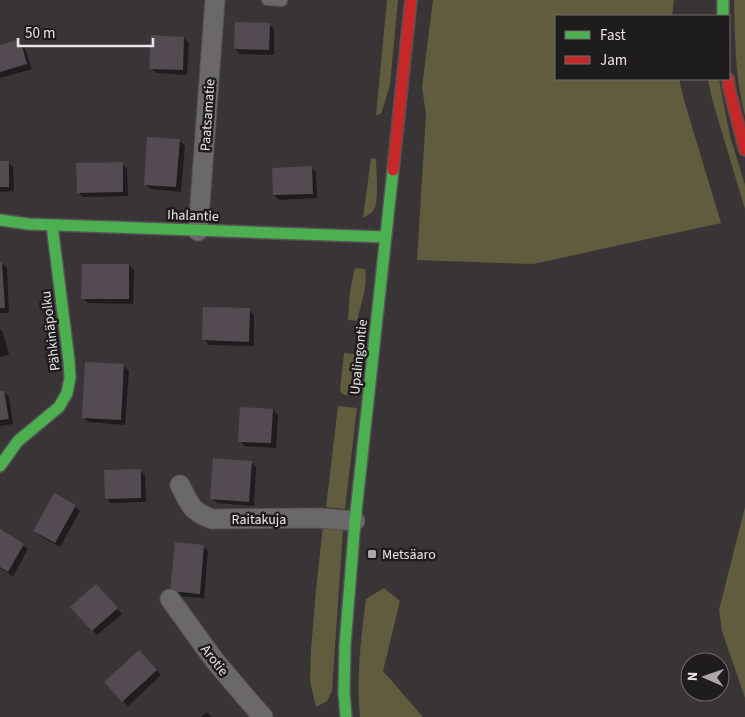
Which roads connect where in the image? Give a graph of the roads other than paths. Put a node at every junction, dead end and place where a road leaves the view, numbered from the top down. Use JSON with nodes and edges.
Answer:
{"nodes":[{"id":1,"x":215,"y":0,"type":"edge"},
{"id":2,"x":267,"y":0,"type":"edge"},
{"id":3,"x":282,"y":0,"type":"edge"},
{"id":4,"x":411,"y":0,"type":"edge"},
{"id":5,"x":723,"y":0,"type":"edge"},
{"id":6,"x":723,"y":15,"type":"edge"},
{"id":7,"x":728,"y":80,"type":"edge"},
{"id":8,"x":745,"y":150,"type":"edge"},
{"id":9,"x":0,"y":220,"type":"edge"},
{"id":10,"x":52,"y":225,"type":"junction"},
{"id":11,"x":198,"y":231,"type":"junction"},
{"id":12,"x":386,"y":237,"type":"junction"},
{"id":13,"x":0,"y":466,"type":"edge"},
{"id":14,"x":180,"y":485,"type":"dead end"},
{"id":15,"x":355,"y":520,"type":"junction"},
{"id":16,"x":170,"y":600,"type":"dead end"},
{"id":17,"x":343,"y":716,"type":"edge"},
{"id":18,"x":263,"y":717,"type":"edge"}],
"edges":[{"from":1,"to":11,"type":"street","name":"Paatsamatie"},
{"from":2,"to":3,"type":"lane"},
{"from":4,"to":12,"type":"street","name":"Upalingontie"},
{"from":5,"to":6,"type":"street"},
{"from":7,"to":8,"type":"street"},
{"from":9,"to":10,"type":"street","name":"Ihalantie"},
{"from":10,"to":11,"type":"street","name":"Ihalantie"},
{"from":10,"to":13,"type":"street","name":"Pähkinäpolku"},
{"from":11,"to":12,"type":"street","name":"Ihalantie"},
{"from":12,"to":15,"type":"street","name":"Upalingontie"},
{"from":14,"to":15,"type":"street","name":"Raitakuja"},
{"from":15,"to":17,"type":"street","name":"Upalingontie"},
{"from":16,"to":18,"type":"street","name":"Arotie"}]}
